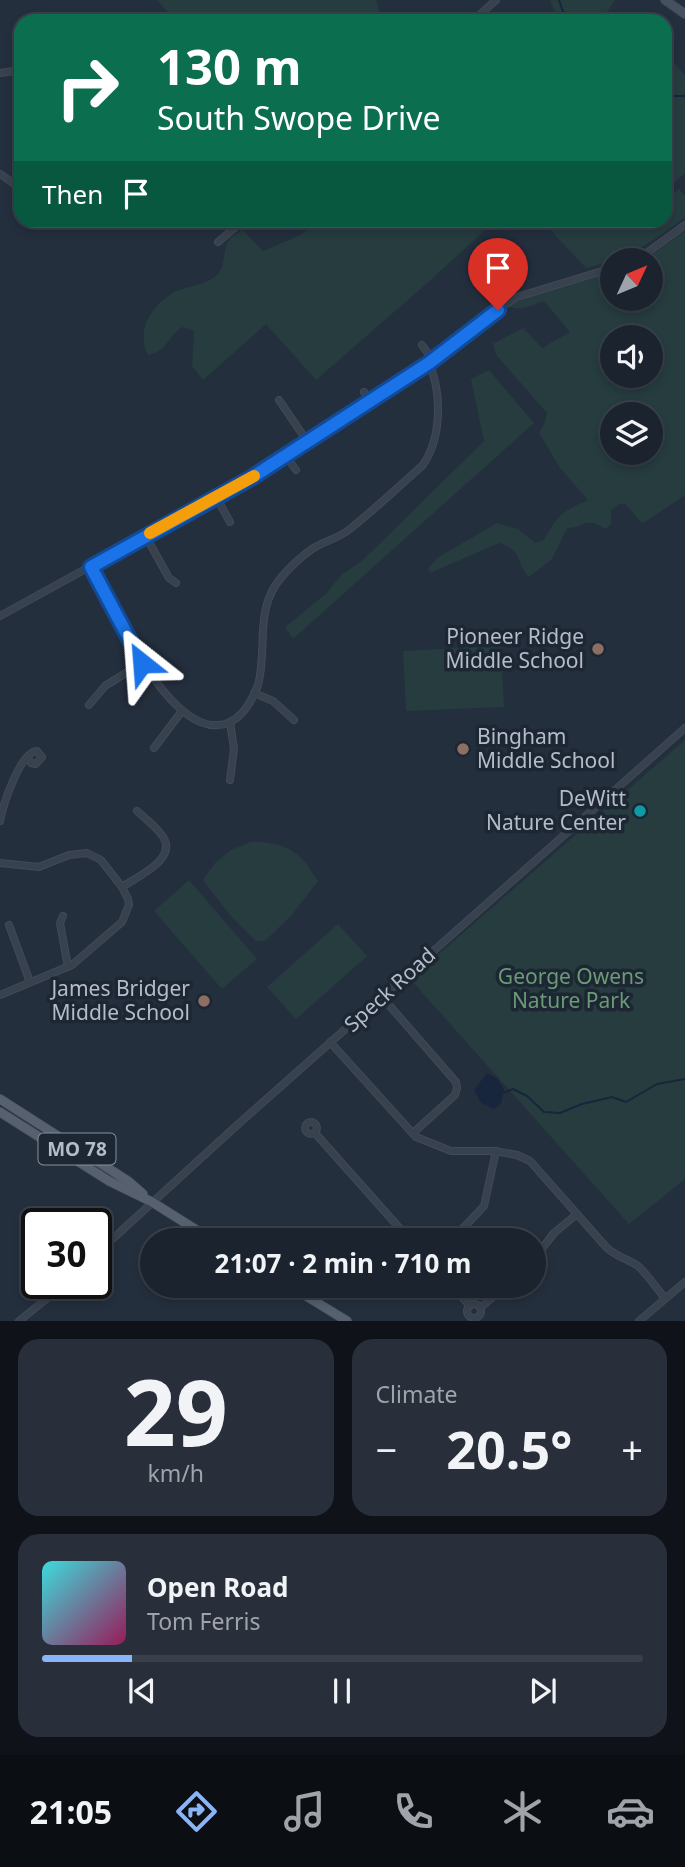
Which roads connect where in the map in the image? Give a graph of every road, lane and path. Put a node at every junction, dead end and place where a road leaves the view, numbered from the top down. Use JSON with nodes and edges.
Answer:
{"nodes":[{"id":1,"x":496,"y":0,"type":"edge"},
{"id":2,"x":665,"y":0,"type":"edge"},
{"id":3,"x":480,"y":14,"type":"edge"},
{"id":4,"x":685,"y":14,"type":"edge"},
{"id":5,"x":685,"y":225,"type":"edge"},
{"id":6,"x":235,"y":228,"type":"edge"},
{"id":7,"x":218,"y":242,"type":"dead end"},
{"id":8,"x":653,"y":248,"type":"edge"},
{"id":9,"x":600,"y":272,"type":"edge"},
{"id":10,"x":422,"y":345,"type":"dead end"},
{"id":11,"x":431,"y":361,"type":"junction"},
{"id":12,"x":364,"y":392,"type":"dead end"},
{"id":13,"x":279,"y":400,"type":"dead end"},
{"id":14,"x":370,"y":400,"type":"junction"},
{"id":15,"x":307,"y":441,"type":"junction"},
{"id":16,"x":286,"y":456,"type":"junction"},
{"id":17,"x":296,"y":470,"type":"dead end"},
{"id":18,"x":216,"y":497,"type":"junction"},
{"id":19,"x":230,"y":522,"type":"dead end"},
{"id":20,"x":145,"y":536,"type":"junction"},
{"id":21,"x":91,"y":567,"type":"junction"},
{"id":22,"x":176,"y":583,"type":"dead end"},
{"id":23,"x":0,"y":616,"type":"edge"},
{"id":24,"x":142,"y":663,"type":"junction"},
{"id":25,"x":254,"y":693,"type":"junction"},
{"id":26,"x":89,"y":705,"type":"dead end"},
{"id":27,"x":182,"y":711,"type":"junction"},
{"id":28,"x":293,"y":720,"type":"dead end"},
{"id":29,"x":230,"y":722,"type":"junction"},
{"id":30,"x":685,"y":728,"type":"edge"},
{"id":31,"x":154,"y":748,"type":"dead end"},
{"id":32,"x":28,"y":758,"type":"dead end"},
{"id":33,"x":230,"y":780,"type":"dead end"},
{"id":34,"x":137,"y":811,"type":"dead end"},
{"id":35,"x":0,"y":821,"type":"edge"},
{"id":36,"x":0,"y":863,"type":"edge"},
{"id":37,"x":121,"y":887,"type":"junction"},
{"id":38,"x":63,"y":916,"type":"dead end"},
{"id":39,"x":9,"y":925,"type":"dead end"},
{"id":40,"x":68,"y":967,"type":"junction"},
{"id":41,"x":30,"y":982,"type":"junction"},
{"id":42,"x":0,"y":995,"type":"edge"},
{"id":43,"x":382,"y":997,"type":"junction"},
{"id":44,"x":330,"y":1042,"type":"junction"},
{"id":45,"x":0,"y":1099,"type":"edge"},
{"id":46,"x":0,"y":1112,"type":"edge"},
{"id":47,"x":315,"y":1133,"type":"dead end"},
{"id":48,"x":413,"y":1133,"type":"junction"},
{"id":49,"x":495,"y":1151,"type":"junction"},
{"id":50,"x":152,"y":1202,"type":"junction"},
{"id":51,"x":577,"y":1214,"type":"junction"},
{"id":52,"x":193,"y":1228,"type":"edge"},
{"id":53,"x":399,"y":1228,"type":"edge"},
{"id":54,"x":463,"y":1228,"type":"edge"},
{"id":55,"x":112,"y":1239,"type":"edge"},
{"id":56,"x":546,"y":1243,"type":"edge"},
{"id":57,"x":685,"y":1282,"type":"edge"},
{"id":58,"x":310,"y":1298,"type":"edge"},
{"id":59,"x":463,"y":1298,"type":"edge"},
{"id":60,"x":492,"y":1298,"type":"edge"},
{"id":61,"x":665,"y":1298,"type":"junction"},
{"id":62,"x":46,"y":1299,"type":"edge"},
{"id":63,"x":470,"y":1306,"type":"junction"},
{"id":64,"x":480,"y":1308,"type":"junction"},
{"id":65,"x":19,"y":1321,"type":"edge"},
{"id":66,"x":347,"y":1321,"type":"edge"},
{"id":67,"x":639,"y":1321,"type":"edge"}],
"edges":[{"from":1,"to":3,"type":"street"},
{"from":2,"to":4,"type":"main road"},
{"from":5,"to":8,"type":"street"},
{"from":6,"to":7,"type":"street"},
{"from":9,"to":11,"type":"street"},
{"from":10,"to":11,"type":"street"},
{"from":11,"to":14,"type":"street"},
{"from":11,"to":25,"type":"street"},
{"from":12,"to":14,"type":"street"},
{"from":13,"to":15,"type":"street"},
{"from":14,"to":15,"type":"street"},
{"from":15,"to":16,"type":"street"},
{"from":16,"to":17,"type":"street"},
{"from":16,"to":18,"type":"street"},
{"from":18,"to":19,"type":"street"},
{"from":18,"to":20,"type":"street"},
{"from":20,"to":21,"type":"street"},
{"from":20,"to":22,"type":"street"},
{"from":21,"to":23,"type":"street"},
{"from":21,"to":24,"type":"street"},
{"from":24,"to":26,"type":"street"},
{"from":24,"to":27,"type":"street"},
{"from":25,"to":28,"type":"street"},
{"from":25,"to":29,"type":"street"},
{"from":27,"to":29,"type":"street"},
{"from":27,"to":31,"type":"street"},
{"from":29,"to":33,"type":"street"},
{"from":30,"to":43,"type":"street","name":"Speck Road"},
{"from":32,"to":35,"type":"street"},
{"from":34,"to":37,"type":"street"},
{"from":36,"to":37,"type":"street"},
{"from":37,"to":40,"type":"street"},
{"from":38,"to":40,"type":"street"},
{"from":39,"to":41,"type":"street"},
{"from":40,"to":41,"type":"street"},
{"from":41,"to":42,"type":"street"},
{"from":43,"to":44,"type":"street","name":"Speck Road"},
{"from":43,"to":48,"type":"street"},
{"from":44,"to":48,"type":"street"},
{"from":44,"to":50,"type":"street","name":"Speck Road"},
{"from":45,"to":50,"type":"main road","number":"MO 78"},
{"from":46,"to":50,"type":"main road","number":"MO 78"},
{"from":47,"to":53,"type":"street"},
{"from":48,"to":49,"type":"street"},
{"from":49,"to":51,"type":"street"},
{"from":49,"to":54,"type":"street"},
{"from":50,"to":52,"type":"main road","number":"MO 78"},
{"from":50,"to":55,"type":"street","name":"Speck Road"},
{"from":51,"to":56,"type":"street"},
{"from":51,"to":61,"type":"street"},
{"from":57,"to":61,"type":"street"},
{"from":58,"to":66,"type":"main road"},
{"from":59,"to":63,"type":"street"},
{"from":60,"to":64,"type":"street"},
{"from":61,"to":67,"type":"street"},
{"from":62,"to":65,"type":"street"},
{"from":63,"to":64,"type":"street"},
{"from":63,"to":64,"type":"street"}]}
